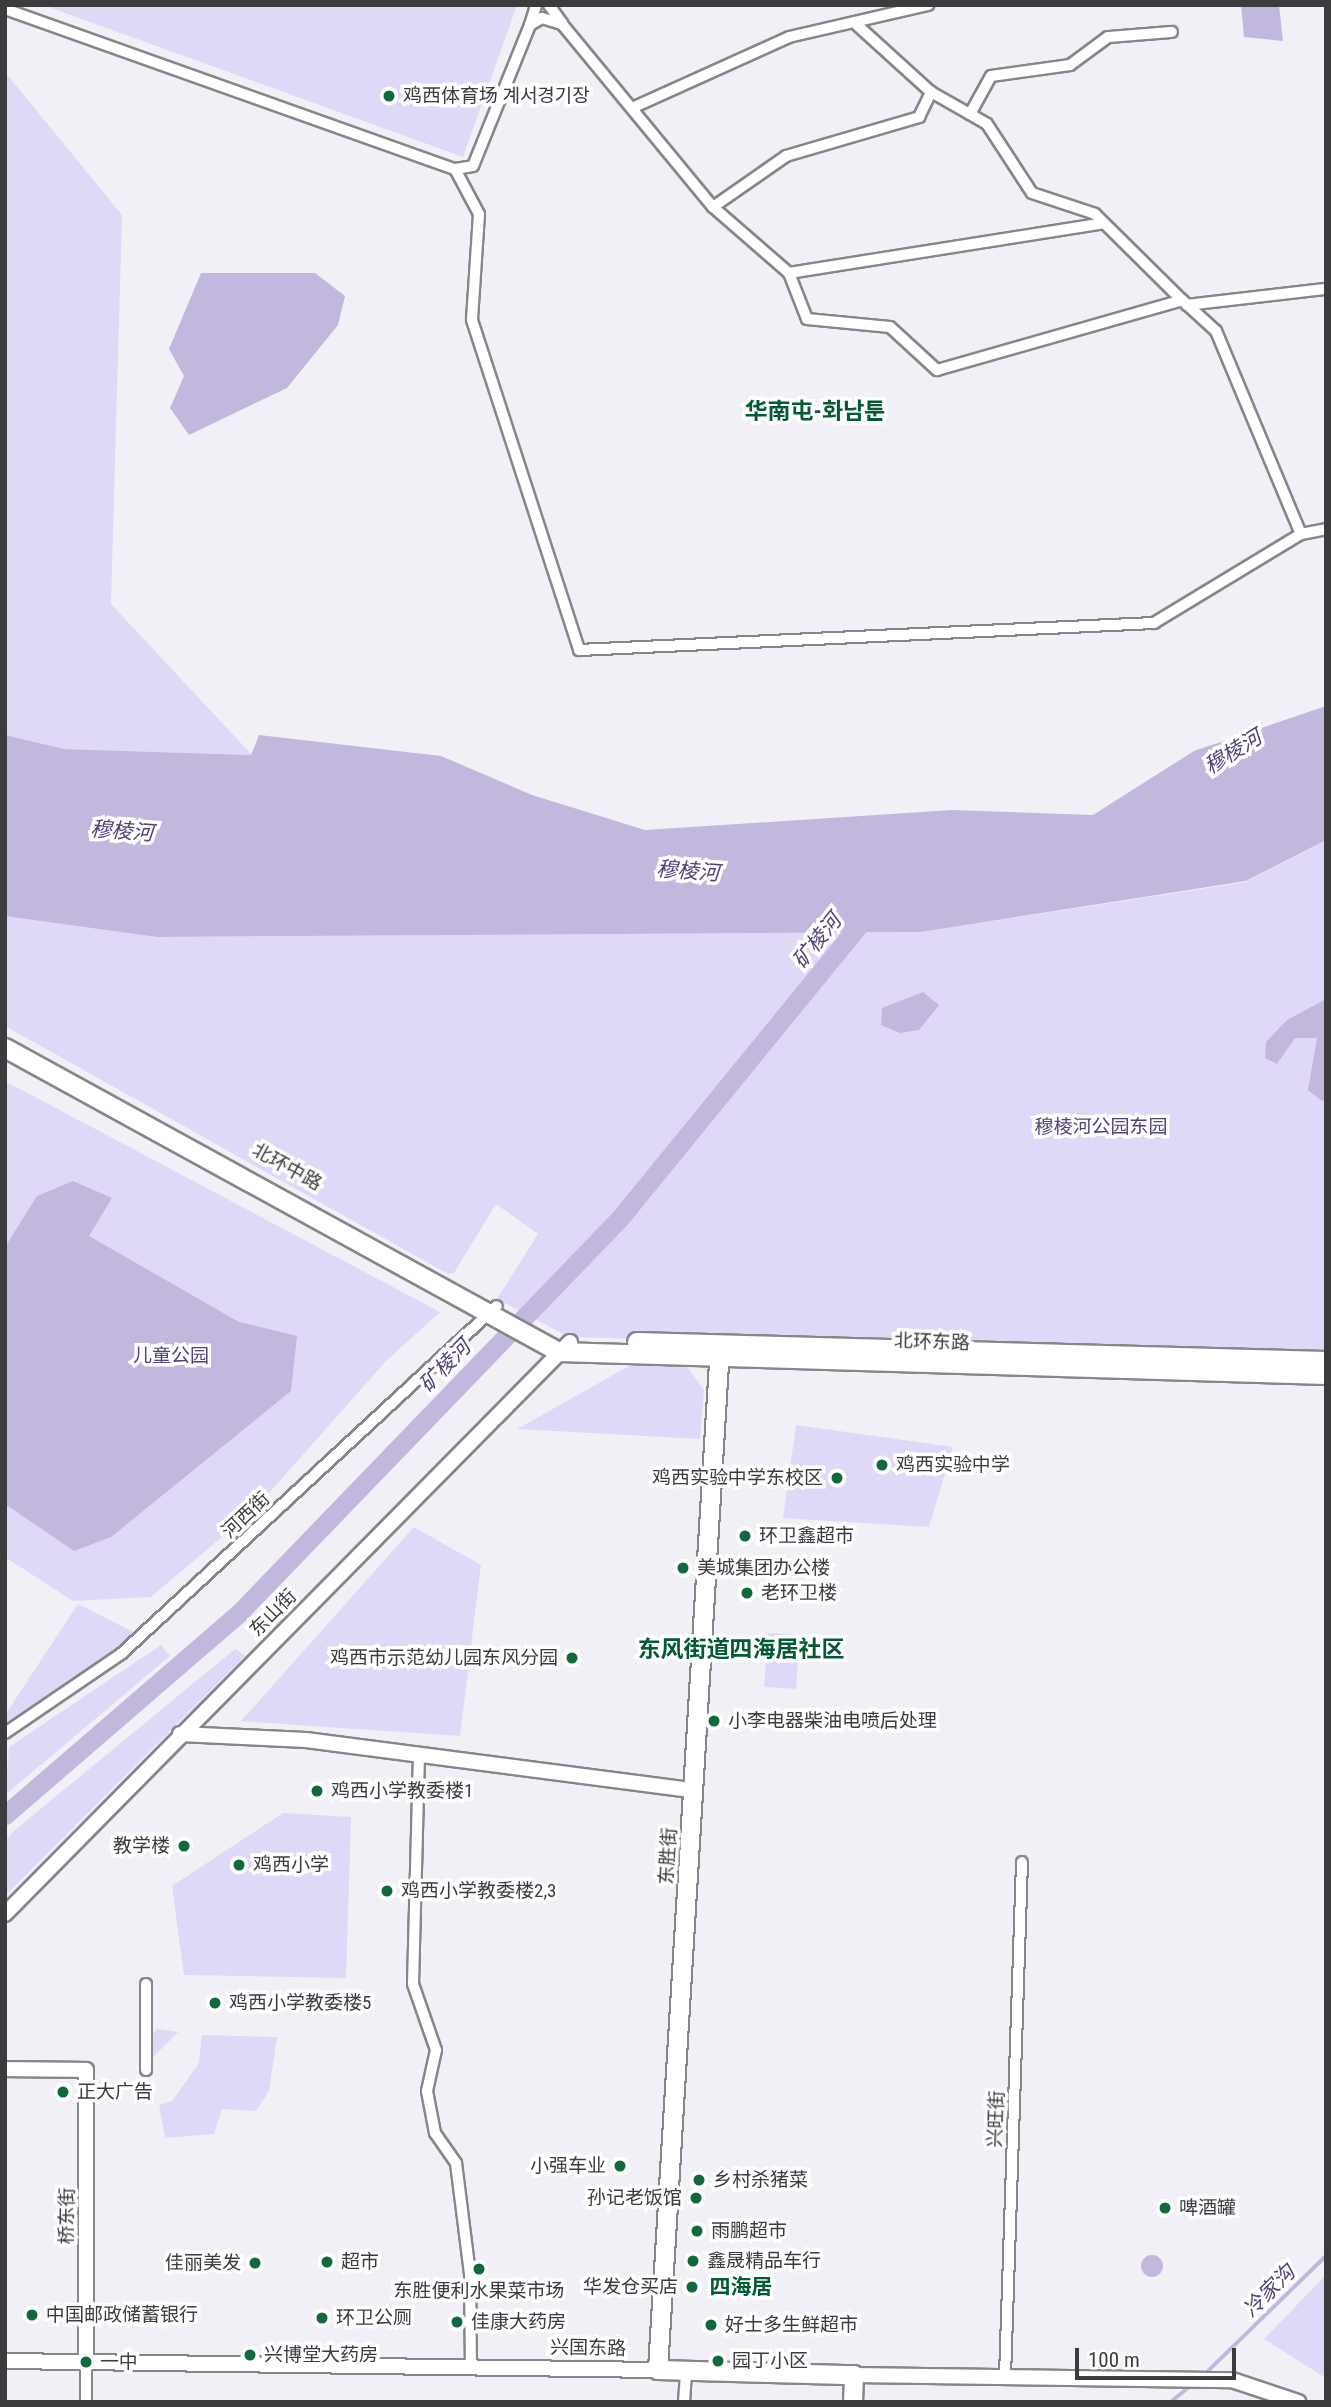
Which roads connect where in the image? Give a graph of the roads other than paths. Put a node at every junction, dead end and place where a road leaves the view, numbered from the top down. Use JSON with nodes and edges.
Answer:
{"nodes":[{"id":1,"x":536,"y":5,"type":"edge"},
{"id":2,"x":549,"y":5,"type":"edge"},
{"id":3,"x":928,"y":5,"type":"edge"},
{"id":4,"x":5,"y":9,"type":"edge"},
{"id":5,"x":562,"y":24,"type":"junction"},
{"id":6,"x":530,"y":25,"type":"junction"},
{"id":7,"x":857,"y":25,"type":"junction"},
{"id":8,"x":1172,"y":32,"type":"dead end"},
{"id":9,"x":931,"y":92,"type":"junction"},
{"id":10,"x":632,"y":108,"type":"junction"},
{"id":11,"x":970,"y":114,"type":"junction"},
{"id":12,"x":455,"y":169,"type":"junction"},
{"id":13,"x":713,"y":207,"type":"junction"},
{"id":14,"x":1103,"y":223,"type":"junction"},
{"id":15,"x":789,"y":273,"type":"junction"},
{"id":16,"x":1326,"y":289,"type":"edge"},
{"id":17,"x":1185,"y":302,"type":"junction"},
{"id":18,"x":1326,"y":529,"type":"edge"},
{"id":19,"x":1301,"y":534,"type":"junction"},
{"id":20,"x":5,"y":1036,"type":"edge"},
{"id":21,"x":5,"y":1048,"type":"edge"},
{"id":22,"x":492,"y":1310,"type":"junction"},
{"id":23,"x":544,"y":1338,"type":"joint"},
{"id":24,"x":565,"y":1347,"type":"junction"},
{"id":25,"x":720,"y":1350,"type":"junction"},
{"id":26,"x":1326,"y":1361,"type":"edge"},
{"id":27,"x":1326,"y":1375,"type":"edge"},
{"id":28,"x":5,"y":1733,"type":"edge"},
{"id":29,"x":180,"y":1734,"type":"junction"},
{"id":30,"x":419,"y":1755,"type":"junction"},
{"id":31,"x":693,"y":1790,"type":"junction"},
{"id":32,"x":1022,"y":1862,"type":"dead end"},
{"id":33,"x":5,"y":1914,"type":"edge"},
{"id":34,"x":146,"y":1984,"type":"dead end"},
{"id":35,"x":5,"y":2069,"type":"edge"},
{"id":36,"x":146,"y":2070,"type":"dead end"},
{"id":37,"x":5,"y":2361,"type":"edge"},
{"id":38,"x":86,"y":2362,"type":"junction"},
{"id":39,"x":471,"y":2368,"type":"junction"},
{"id":40,"x":658,"y":2370,"type":"junction"},
{"id":41,"x":686,"y":2371,"type":"junction"},
{"id":42,"x":854,"y":2375,"type":"junction"},
{"id":43,"x":1005,"y":2377,"type":"junction"},
{"id":44,"x":86,"y":2402,"type":"edge"},
{"id":45,"x":684,"y":2402,"type":"edge"},
{"id":46,"x":851,"y":2402,"type":"edge"},
{"id":47,"x":1298,"y":2402,"type":"edge"}],
"edges":[{"from":1,"to":6,"type":"street"},
{"from":2,"to":5,"type":"street"},
{"from":3,"to":7,"type":"street"},
{"from":4,"to":12,"type":"street"},
{"from":5,"to":6,"type":"street"},
{"from":5,"to":10,"type":"street"},
{"from":6,"to":12,"type":"street"},
{"from":7,"to":9,"type":"street"},
{"from":7,"to":10,"type":"street"},
{"from":8,"to":11,"type":"street"},
{"from":9,"to":11,"type":"street"},
{"from":9,"to":13,"type":"street"},
{"from":10,"to":13,"type":"street"},
{"from":11,"to":14,"type":"street"},
{"from":12,"to":19,"type":"street"},
{"from":13,"to":15,"type":"street"},
{"from":14,"to":15,"type":"street"},
{"from":14,"to":17,"type":"street"},
{"from":15,"to":17,"type":"street"},
{"from":16,"to":17,"type":"street"},
{"from":17,"to":19,"type":"street"},
{"from":18,"to":19,"type":"street"},
{"from":20,"to":22,"type":"highway","name":"北环中路"},
{"from":21,"to":22,"type":"highway","name":"北环中路"},
{"from":22,"to":23,"type":"highway","name":"北环中路"},
{"from":22,"to":28,"type":"street","name":"河西街"},
{"from":23,"to":24,"type":"highway","name":"北环东路"},
{"from":24,"to":25,"type":"highway","name":"北环东路"},
{"from":24,"to":29,"type":"main road","name":"东山街"},
{"from":25,"to":26,"type":"highway","name":"北环东路"},
{"from":25,"to":27,"type":"highway","name":"北环东路"},
{"from":25,"to":31,"type":"highway","name":"东胜街"},
{"from":29,"to":30,"type":"main road"},
{"from":29,"to":33,"type":"main road","name":"东山街"},
{"from":30,"to":31,"type":"main road"},
{"from":30,"to":39,"type":"street"},
{"from":31,"to":40,"type":"highway","name":"东胜街"},
{"from":32,"to":43,"type":"street","name":"兴旺街"},
{"from":34,"to":36,"type":"street"},
{"from":35,"to":38,"type":"main road","name":"桥东街"},
{"from":37,"to":38,"type":"main road","name":"兴国东路"},
{"from":38,"to":39,"type":"main road","name":"兴国东路"},
{"from":38,"to":44,"type":"street"},
{"from":39,"to":40,"type":"main road","name":"兴国东路"},
{"from":40,"to":41,"type":"highway","name":"兴国东路"},
{"from":41,"to":42,"type":"highway","name":"兴国东路"},
{"from":41,"to":45,"type":"street"},
{"from":42,"to":43,"type":"main road","name":"兴国东路"},
{"from":42,"to":46,"type":"highway"},
{"from":43,"to":47,"type":"main road","name":"兴国东路"}]}
